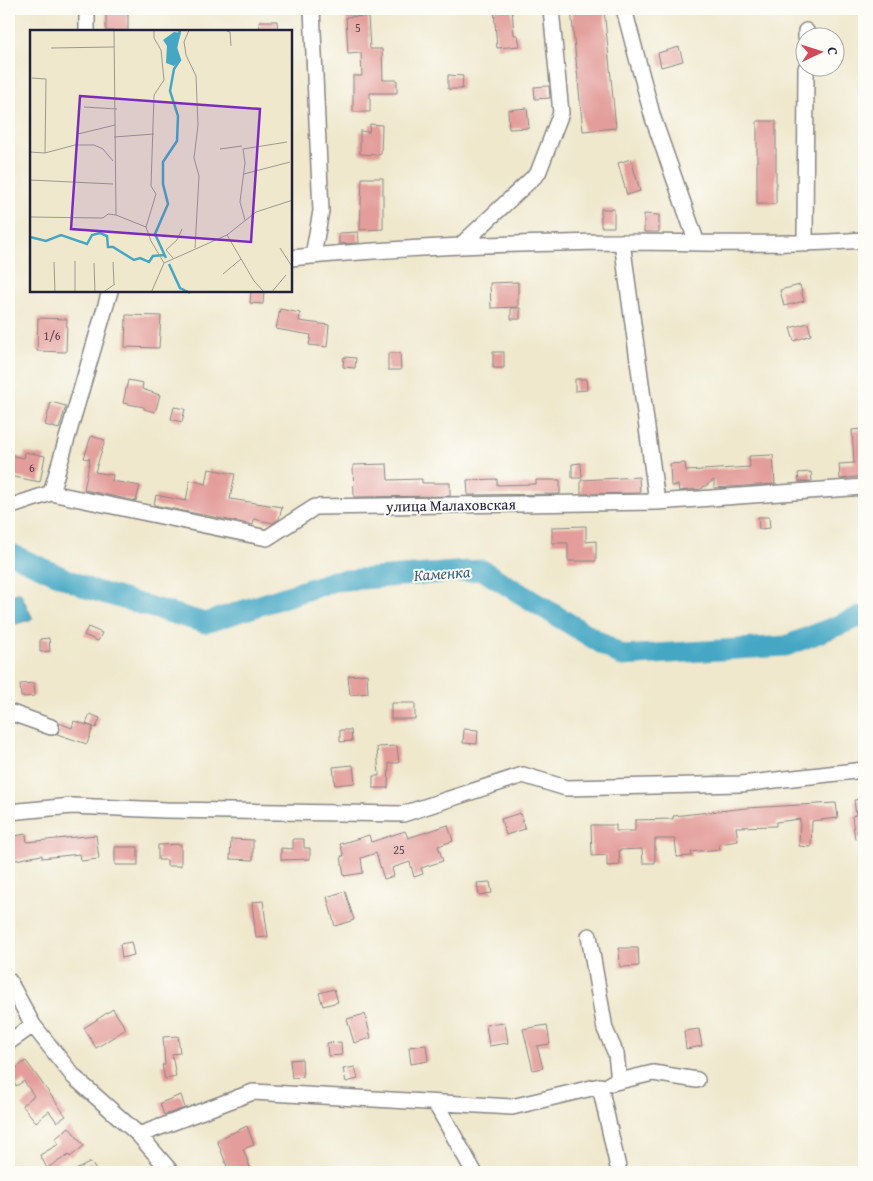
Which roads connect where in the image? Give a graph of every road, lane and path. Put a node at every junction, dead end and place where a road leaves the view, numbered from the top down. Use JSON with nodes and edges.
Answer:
{"nodes":[{"id":1,"x":87,"y":9,"type":"edge"},
{"id":2,"x":312,"y":9,"type":"edge"},
{"id":3,"x":551,"y":9,"type":"edge"},
{"id":4,"x":624,"y":9,"type":"edge"},
{"id":5,"x":87,"y":30,"type":"edge"},
{"id":6,"x":806,"y":78,"type":"edge"},
{"id":7,"x":864,"y":240,"type":"edge"},
{"id":8,"x":622,"y":242,"type":"junction"},
{"id":9,"x":698,"y":243,"type":"junction"},
{"id":10,"x":805,"y":244,"type":"junction"},
{"id":11,"x":461,"y":245,"type":"junction"},
{"id":12,"x":313,"y":256,"type":"junction"},
{"id":13,"x":292,"y":258,"type":"edge"},
{"id":14,"x":110,"y":292,"type":"edge"},
{"id":15,"x":864,"y":487,"type":"edge"},
{"id":16,"x":51,"y":493,"type":"junction"},
{"id":17,"x":657,"y":502,"type":"junction"},
{"id":18,"x":9,"y":507,"type":"edge"},
{"id":19,"x":9,"y":712,"type":"edge"},
{"id":20,"x":51,"y":727,"type":"dead end"},
{"id":21,"x":864,"y":770,"type":"edge"},
{"id":22,"x":9,"y":812,"type":"edge"},
{"id":23,"x":589,"y":936,"type":"dead end"},
{"id":24,"x":9,"y":981,"type":"edge"},
{"id":25,"x":33,"y":1026,"type":"junction"},
{"id":26,"x":9,"y":1042,"type":"edge"},
{"id":27,"x":697,"y":1080,"type":"dead end"},
{"id":28,"x":619,"y":1081,"type":"junction"},
{"id":29,"x":600,"y":1086,"type":"junction"},
{"id":30,"x":436,"y":1104,"type":"junction"},
{"id":31,"x":139,"y":1135,"type":"junction"},
{"id":32,"x":171,"y":1172,"type":"edge"},
{"id":33,"x":474,"y":1172,"type":"edge"},
{"id":34,"x":620,"y":1172,"type":"edge"}],
"edges":[{"from":1,"to":5,"type":"street"},
{"from":2,"to":12,"type":"street"},
{"from":3,"to":11,"type":"street"},
{"from":4,"to":9,"type":"street"},
{"from":6,"to":10,"type":"street"},
{"from":7,"to":10,"type":"street"},
{"from":8,"to":9,"type":"street"},
{"from":8,"to":11,"type":"street"},
{"from":8,"to":17,"type":"street"},
{"from":9,"to":10,"type":"street"},
{"from":11,"to":12,"type":"street"},
{"from":12,"to":13,"type":"street"},
{"from":14,"to":16,"type":"street"},
{"from":15,"to":17,"type":"street","name":"улица Малаховская"},
{"from":16,"to":17,"type":"street","name":"улица Малаховская"},
{"from":16,"to":18,"type":"street"},
{"from":19,"to":20,"type":"street"},
{"from":21,"to":22,"type":"street"},
{"from":23,"to":28,"type":"street"},
{"from":24,"to":25,"type":"street"},
{"from":25,"to":26,"type":"street"},
{"from":25,"to":31,"type":"street"},
{"from":27,"to":28,"type":"street"},
{"from":28,"to":29,"type":"street"},
{"from":29,"to":30,"type":"street"},
{"from":29,"to":34,"type":"street"},
{"from":30,"to":31,"type":"street"},
{"from":30,"to":33,"type":"street"},
{"from":31,"to":32,"type":"street"}]}
